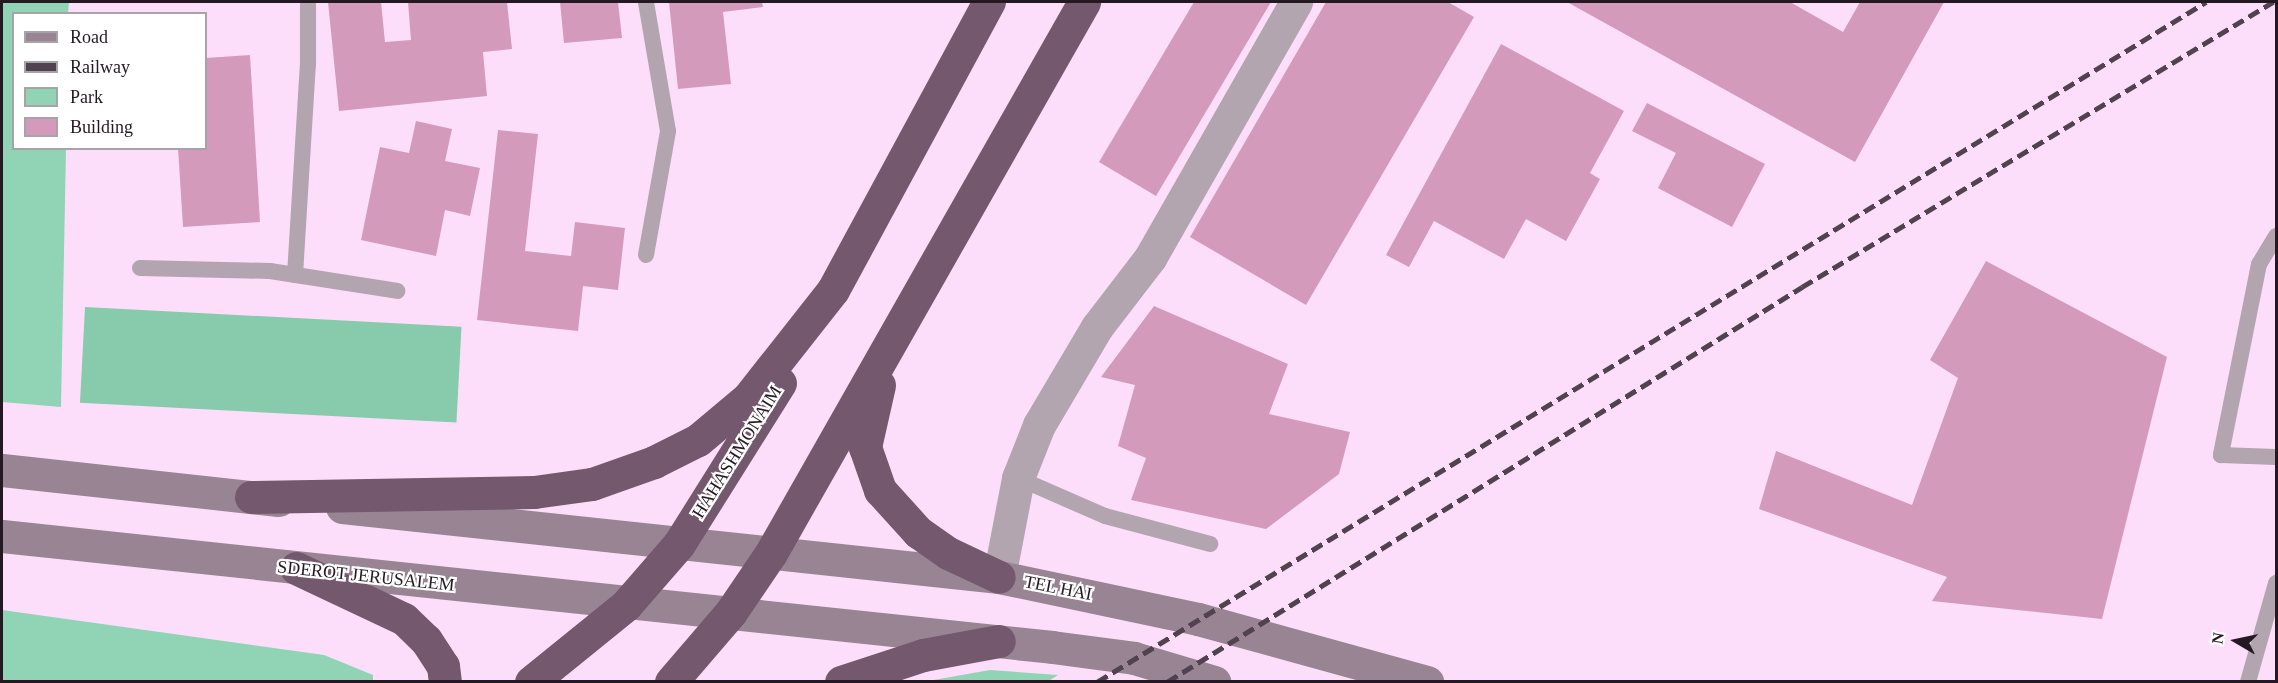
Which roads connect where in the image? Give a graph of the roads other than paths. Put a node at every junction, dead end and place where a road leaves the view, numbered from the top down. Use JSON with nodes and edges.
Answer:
{"nodes":[{"id":1,"x":308,"y":2,"type":"edge"},
{"id":2,"x":646,"y":2,"type":"edge"},
{"id":3,"x":989,"y":2,"type":"edge"},
{"id":4,"x":1083,"y":2,"type":"edge"},
{"id":5,"x":1296,"y":2,"type":"edge"},
{"id":6,"x":2277,"y":236,"type":"edge"},
{"id":7,"x":646,"y":255,"type":"dead end"},
{"id":8,"x":140,"y":268,"type":"dead end"},
{"id":9,"x":295,"y":275,"type":"junction"},
{"id":10,"x":833,"y":290,"type":"junction"},
{"id":11,"x":397,"y":291,"type":"dead end"},
{"id":12,"x":914,"y":304,"type":"junction"},
{"id":13,"x":2277,"y":458,"type":"edge"},
{"id":14,"x":2,"y":470,"type":"edge"},
{"id":15,"x":1018,"y":478,"type":"junction"},
{"id":16,"x":251,"y":497,"type":"junction"},
{"id":17,"x":2,"y":536,"type":"edge"},
{"id":18,"x":679,"y":544,"type":"junction"},
{"id":19,"x":1210,"y":544,"type":"dead end"},
{"id":20,"x":771,"y":553,"type":"junction"},
{"id":21,"x":296,"y":568,"type":"junction"},
{"id":22,"x":999,"y":577,"type":"junction"},
{"id":23,"x":2277,"y":583,"type":"edge"},
{"id":24,"x":626,"y":605,"type":"junction"},
{"id":25,"x":731,"y":612,"type":"junction"},
{"id":26,"x":999,"y":641,"type":"junction"},
{"id":27,"x":445,"y":681,"type":"edge"},
{"id":28,"x":531,"y":681,"type":"edge"},
{"id":29,"x":671,"y":681,"type":"edge"},
{"id":30,"x":841,"y":681,"type":"edge"},
{"id":31,"x":1214,"y":681,"type":"edge"},
{"id":32,"x":1427,"y":681,"type":"edge"},
{"id":33,"x":2248,"y":681,"type":"edge"}],
"edges":[{"from":1,"to":9,"type":"lane"},
{"from":2,"to":7,"type":"lane"},
{"from":3,"to":10,"type":"highway"},
{"from":4,"to":12,"type":"highway"},
{"from":5,"to":15,"type":"street"},
{"from":6,"to":13,"type":"lane"},
{"from":8,"to":9,"type":"lane"},
{"from":9,"to":11,"type":"lane"},
{"from":10,"to":16,"type":"highway"},
{"from":10,"to":18,"type":"highway","name":"HAHASHMONAIM"},
{"from":12,"to":20,"type":"highway"},
{"from":12,"to":22,"type":"highway"},
{"from":14,"to":16,"type":"main road"},
{"from":15,"to":19,"type":"lane"},
{"from":15,"to":22,"type":"street"},
{"from":16,"to":18,"type":"main road"},
{"from":17,"to":21,"type":"main road","name":"SDEROT JERUSALEM"},
{"from":18,"to":20,"type":"main road","name":"TEL HAI"},
{"from":18,"to":24,"type":"highway","name":"HAHASHMONAIM"},
{"from":20,"to":22,"type":"main road","name":"TEL HAI"},
{"from":20,"to":25,"type":"highway"},
{"from":21,"to":24,"type":"main road","name":"SDEROT JERUSALEM"},
{"from":21,"to":27,"type":"highway"},
{"from":22,"to":32,"type":"main road","name":"TEL HAI"},
{"from":23,"to":33,"type":"lane"},
{"from":24,"to":25,"type":"main road","name":"SDEROT JERUSALEM"},
{"from":24,"to":28,"type":"highway","name":"HAHASHMONAIM"},
{"from":25,"to":26,"type":"main road"},
{"from":25,"to":29,"type":"highway"},
{"from":26,"to":30,"type":"highway"},
{"from":26,"to":31,"type":"main road"}]}
